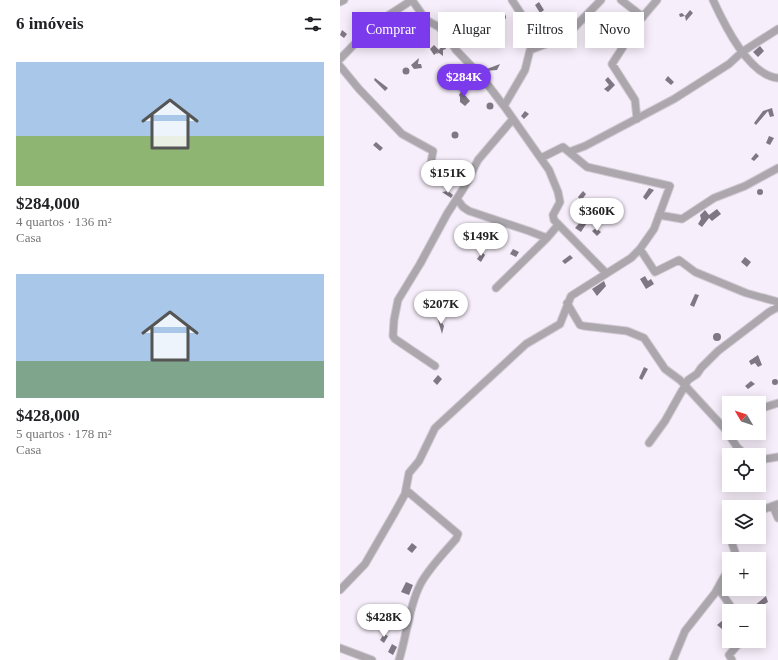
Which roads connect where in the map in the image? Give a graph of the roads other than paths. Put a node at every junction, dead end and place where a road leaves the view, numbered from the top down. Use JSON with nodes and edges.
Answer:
{"nodes":[{"id":1,"x":344,"y":0,"type":"edge"},
{"id":2,"x":412,"y":0,"type":"edge"},
{"id":3,"x":512,"y":0,"type":"edge"},
{"id":4,"x":601,"y":0,"type":"edge"},
{"id":5,"x":621,"y":0,"type":"edge"},
{"id":6,"x":657,"y":0,"type":"edge"},
{"id":7,"x":713,"y":0,"type":"edge"},
{"id":8,"x":340,"y":2,"type":"edge"},
{"id":9,"x":637,"y":12,"type":"edge"},
{"id":10,"x":644,"y":16,"type":"edge"},
{"id":11,"x":778,"y":29,"type":"edge"},
{"id":12,"x":622,"y":48,"type":"edge"},
{"id":13,"x":531,"y":49,"type":"junction"},
{"id":14,"x":742,"y":52,"type":"junction"},
{"id":15,"x":340,"y":59,"type":"edge"},
{"id":16,"x":340,"y":66,"type":"edge"},
{"id":17,"x":778,"y":78,"type":"edge"},
{"id":18,"x":504,"y":106,"type":"junction"},
{"id":19,"x":513,"y":119,"type":"junction"},
{"id":20,"x":637,"y":119,"type":"junction"},
{"id":21,"x":585,"y":146,"type":"junction"},
{"id":22,"x":569,"y":152,"type":"junction"},
{"id":23,"x":541,"y":158,"type":"junction"},
{"id":24,"x":576,"y":159,"type":"junction"},
{"id":25,"x":778,"y":168,"type":"edge"},
{"id":26,"x":468,"y":181,"type":"junction"},
{"id":27,"x":457,"y":199,"type":"junction"},
{"id":28,"x":659,"y":215,"type":"junction"},
{"id":29,"x":558,"y":224,"type":"junction"},
{"id":30,"x":547,"y":238,"type":"junction"},
{"id":31,"x":640,"y":249,"type":"junction"},
{"id":32,"x":606,"y":273,"type":"junction"},
{"id":33,"x":496,"y":288,"type":"dead end"},
{"id":34,"x":778,"y":302,"type":"edge"},
{"id":35,"x":567,"y":303,"type":"junction"},
{"id":36,"x":778,"y":307,"type":"edge"},
{"id":37,"x":435,"y":366,"type":"dead end"},
{"id":38,"x":687,"y":384,"type":"junction"},
{"id":39,"x":778,"y":403,"type":"edge"},
{"id":40,"x":766,"y":407,"type":"edge"},
{"id":41,"x":722,"y":422,"type":"edge"},
{"id":42,"x":649,"y":443,"type":"dead end"},
{"id":43,"x":778,"y":458,"type":"edge"},
{"id":44,"x":766,"y":459,"type":"edge"},
{"id":45,"x":406,"y":490,"type":"junction"},
{"id":46,"x":775,"y":505,"type":"edge"},
{"id":47,"x":778,"y":518,"type":"edge"},
{"id":48,"x":722,"y":581,"type":"edge"},
{"id":49,"x":718,"y":588,"type":"junction"},
{"id":50,"x":340,"y":590,"type":"edge"},
{"id":51,"x":729,"y":604,"type":"edge"},
{"id":52,"x":340,"y":648,"type":"edge"},
{"id":53,"x":735,"y":648,"type":"edge"},
{"id":54,"x":372,"y":660,"type":"edge"},
{"id":55,"x":399,"y":660,"type":"edge"},
{"id":56,"x":673,"y":660,"type":"edge"},
{"id":57,"x":732,"y":660,"type":"edge"}],
"edges":[{"from":1,"to":8,"type":"street"},
{"from":2,"to":15,"type":"street"},
{"from":2,"to":18,"type":"street"},
{"from":3,"to":13,"type":"street"},
{"from":4,"to":13,"type":"street"},
{"from":5,"to":9,"type":"street"},
{"from":6,"to":10,"type":"street"},
{"from":7,"to":14,"type":"street"},
{"from":11,"to":14,"type":"street"},
{"from":12,"to":20,"type":"street"},
{"from":13,"to":18,"type":"street"},
{"from":14,"to":17,"type":"street"},
{"from":14,"to":20,"type":"street"},
{"from":16,"to":26,"type":"street"},
{"from":18,"to":19,"type":"street"},
{"from":19,"to":23,"type":"street"},
{"from":19,"to":26,"type":"street"},
{"from":20,"to":21,"type":"street"},
{"from":21,"to":22,"type":"street"},
{"from":21,"to":24,"type":"street"},
{"from":22,"to":23,"type":"street"},
{"from":22,"to":24,"type":"street"},
{"from":23,"to":29,"type":"street"},
{"from":24,"to":28,"type":"street"},
{"from":25,"to":28,"type":"street"},
{"from":26,"to":27,"type":"street"},
{"from":27,"to":30,"type":"street"},
{"from":27,"to":37,"type":"street"},
{"from":28,"to":31,"type":"street"},
{"from":29,"to":30,"type":"street"},
{"from":29,"to":32,"type":"street"},
{"from":30,"to":33,"type":"street"},
{"from":31,"to":32,"type":"street"},
{"from":31,"to":34,"type":"street"},
{"from":32,"to":35,"type":"street"},
{"from":35,"to":38,"type":"street"},
{"from":35,"to":45,"type":"street"},
{"from":36,"to":38,"type":"street"},
{"from":38,"to":41,"type":"street"},
{"from":38,"to":42,"type":"street"},
{"from":39,"to":40,"type":"street"},
{"from":43,"to":44,"type":"street"},
{"from":45,"to":50,"type":"street"},
{"from":45,"to":55,"type":"street"},
{"from":46,"to":47,"type":"street"},
{"from":48,"to":49,"type":"street"},
{"from":49,"to":51,"type":"street"},
{"from":49,"to":56,"type":"street"},
{"from":52,"to":54,"type":"street"},
{"from":53,"to":57,"type":"street"}]}
